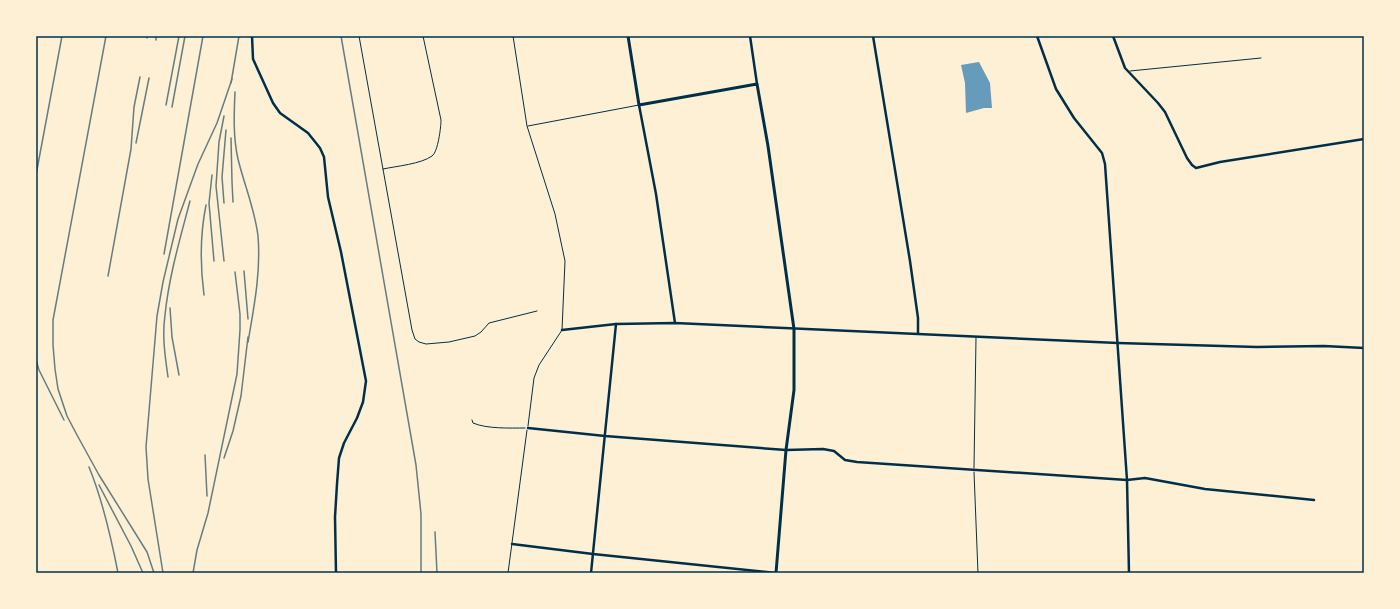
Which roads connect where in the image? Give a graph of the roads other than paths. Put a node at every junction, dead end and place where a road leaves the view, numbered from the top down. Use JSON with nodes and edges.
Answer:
{"nodes":[{"id":1,"x":252,"y":36,"type":"edge"},
{"id":2,"x":359,"y":36,"type":"edge"},
{"id":3,"x":423,"y":36,"type":"edge"},
{"id":4,"x":513,"y":36,"type":"edge"},
{"id":5,"x":628,"y":36,"type":"edge"},
{"id":6,"x":750,"y":36,"type":"edge"},
{"id":7,"x":873,"y":36,"type":"edge"},
{"id":8,"x":1036,"y":36,"type":"edge"},
{"id":9,"x":1113,"y":36,"type":"edge"},
{"id":10,"x":1261,"y":58,"type":"dead end"},
{"id":11,"x":1128,"y":72,"type":"junction"},
{"id":12,"x":757,"y":84,"type":"junction"},
{"id":13,"x":639,"y":105,"type":"junction"},
{"id":14,"x":528,"y":126,"type":"junction"},
{"id":15,"x":1364,"y":139,"type":"edge"},
{"id":16,"x":383,"y":169,"type":"junction"},
{"id":17,"x":537,"y":312,"type":"dead end"},
{"id":18,"x":675,"y":323,"type":"junction"},
{"id":19,"x":616,"y":324,"type":"junction"},
{"id":20,"x":794,"y":329,"type":"junction"},
{"id":21,"x":562,"y":330,"type":"junction"},
{"id":22,"x":918,"y":333,"type":"junction"},
{"id":23,"x":976,"y":337,"type":"junction"},
{"id":24,"x":1118,"y":343,"type":"junction"},
{"id":25,"x":1364,"y":348,"type":"edge"},
{"id":26,"x":528,"y":428,"type":"junction"},
{"id":27,"x":605,"y":436,"type":"junction"},
{"id":28,"x":786,"y":450,"type":"junction"},
{"id":29,"x":974,"y":469,"type":"junction"},
{"id":30,"x":1127,"y":480,"type":"junction"},
{"id":31,"x":1314,"y":500,"type":"dead end"},
{"id":32,"x":512,"y":544,"type":"junction"},
{"id":33,"x":593,"y":554,"type":"junction"},
{"id":34,"x":336,"y":573,"type":"edge"},
{"id":35,"x":508,"y":573,"type":"edge"},
{"id":36,"x":591,"y":573,"type":"edge"},
{"id":37,"x":776,"y":573,"type":"edge"},
{"id":38,"x":978,"y":573,"type":"edge"},
{"id":39,"x":1129,"y":573,"type":"edge"}],
"edges":[{"from":1,"to":34,"type":"street"},
{"from":2,"to":16,"type":"lane"},
{"from":3,"to":16,"type":"lane"},
{"from":4,"to":14,"type":"lane"},
{"from":5,"to":13,"type":"main road"},
{"from":6,"to":12,"type":"street"},
{"from":7,"to":22,"type":"street"},
{"from":8,"to":24,"type":"street"},
{"from":9,"to":11,"type":"street"},
{"from":10,"to":11,"type":"lane"},
{"from":11,"to":15,"type":"street"},
{"from":12,"to":13,"type":"main road"},
{"from":12,"to":20,"type":"main road"},
{"from":13,"to":14,"type":"lane"},
{"from":13,"to":18,"type":"street"},
{"from":14,"to":21,"type":"lane"},
{"from":16,"to":17,"type":"lane"},
{"from":18,"to":19,"type":"street"},
{"from":18,"to":20,"type":"street"},
{"from":19,"to":21,"type":"street"},
{"from":19,"to":27,"type":"street"},
{"from":20,"to":22,"type":"street"},
{"from":20,"to":28,"type":"main road"},
{"from":21,"to":26,"type":"lane"},
{"from":22,"to":23,"type":"street"},
{"from":23,"to":24,"type":"street"},
{"from":23,"to":29,"type":"lane"},
{"from":24,"to":25,"type":"street"},
{"from":24,"to":30,"type":"street"},
{"from":26,"to":27,"type":"street"},
{"from":26,"to":32,"type":"lane"},
{"from":27,"to":28,"type":"street"},
{"from":27,"to":33,"type":"street"},
{"from":28,"to":29,"type":"street"},
{"from":28,"to":37,"type":"main road"},
{"from":29,"to":30,"type":"street"},
{"from":29,"to":38,"type":"lane"},
{"from":30,"to":31,"type":"street"},
{"from":30,"to":39,"type":"street"},
{"from":32,"to":33,"type":"street"},
{"from":32,"to":35,"type":"lane"},
{"from":33,"to":36,"type":"street"},
{"from":33,"to":37,"type":"street"}]}
